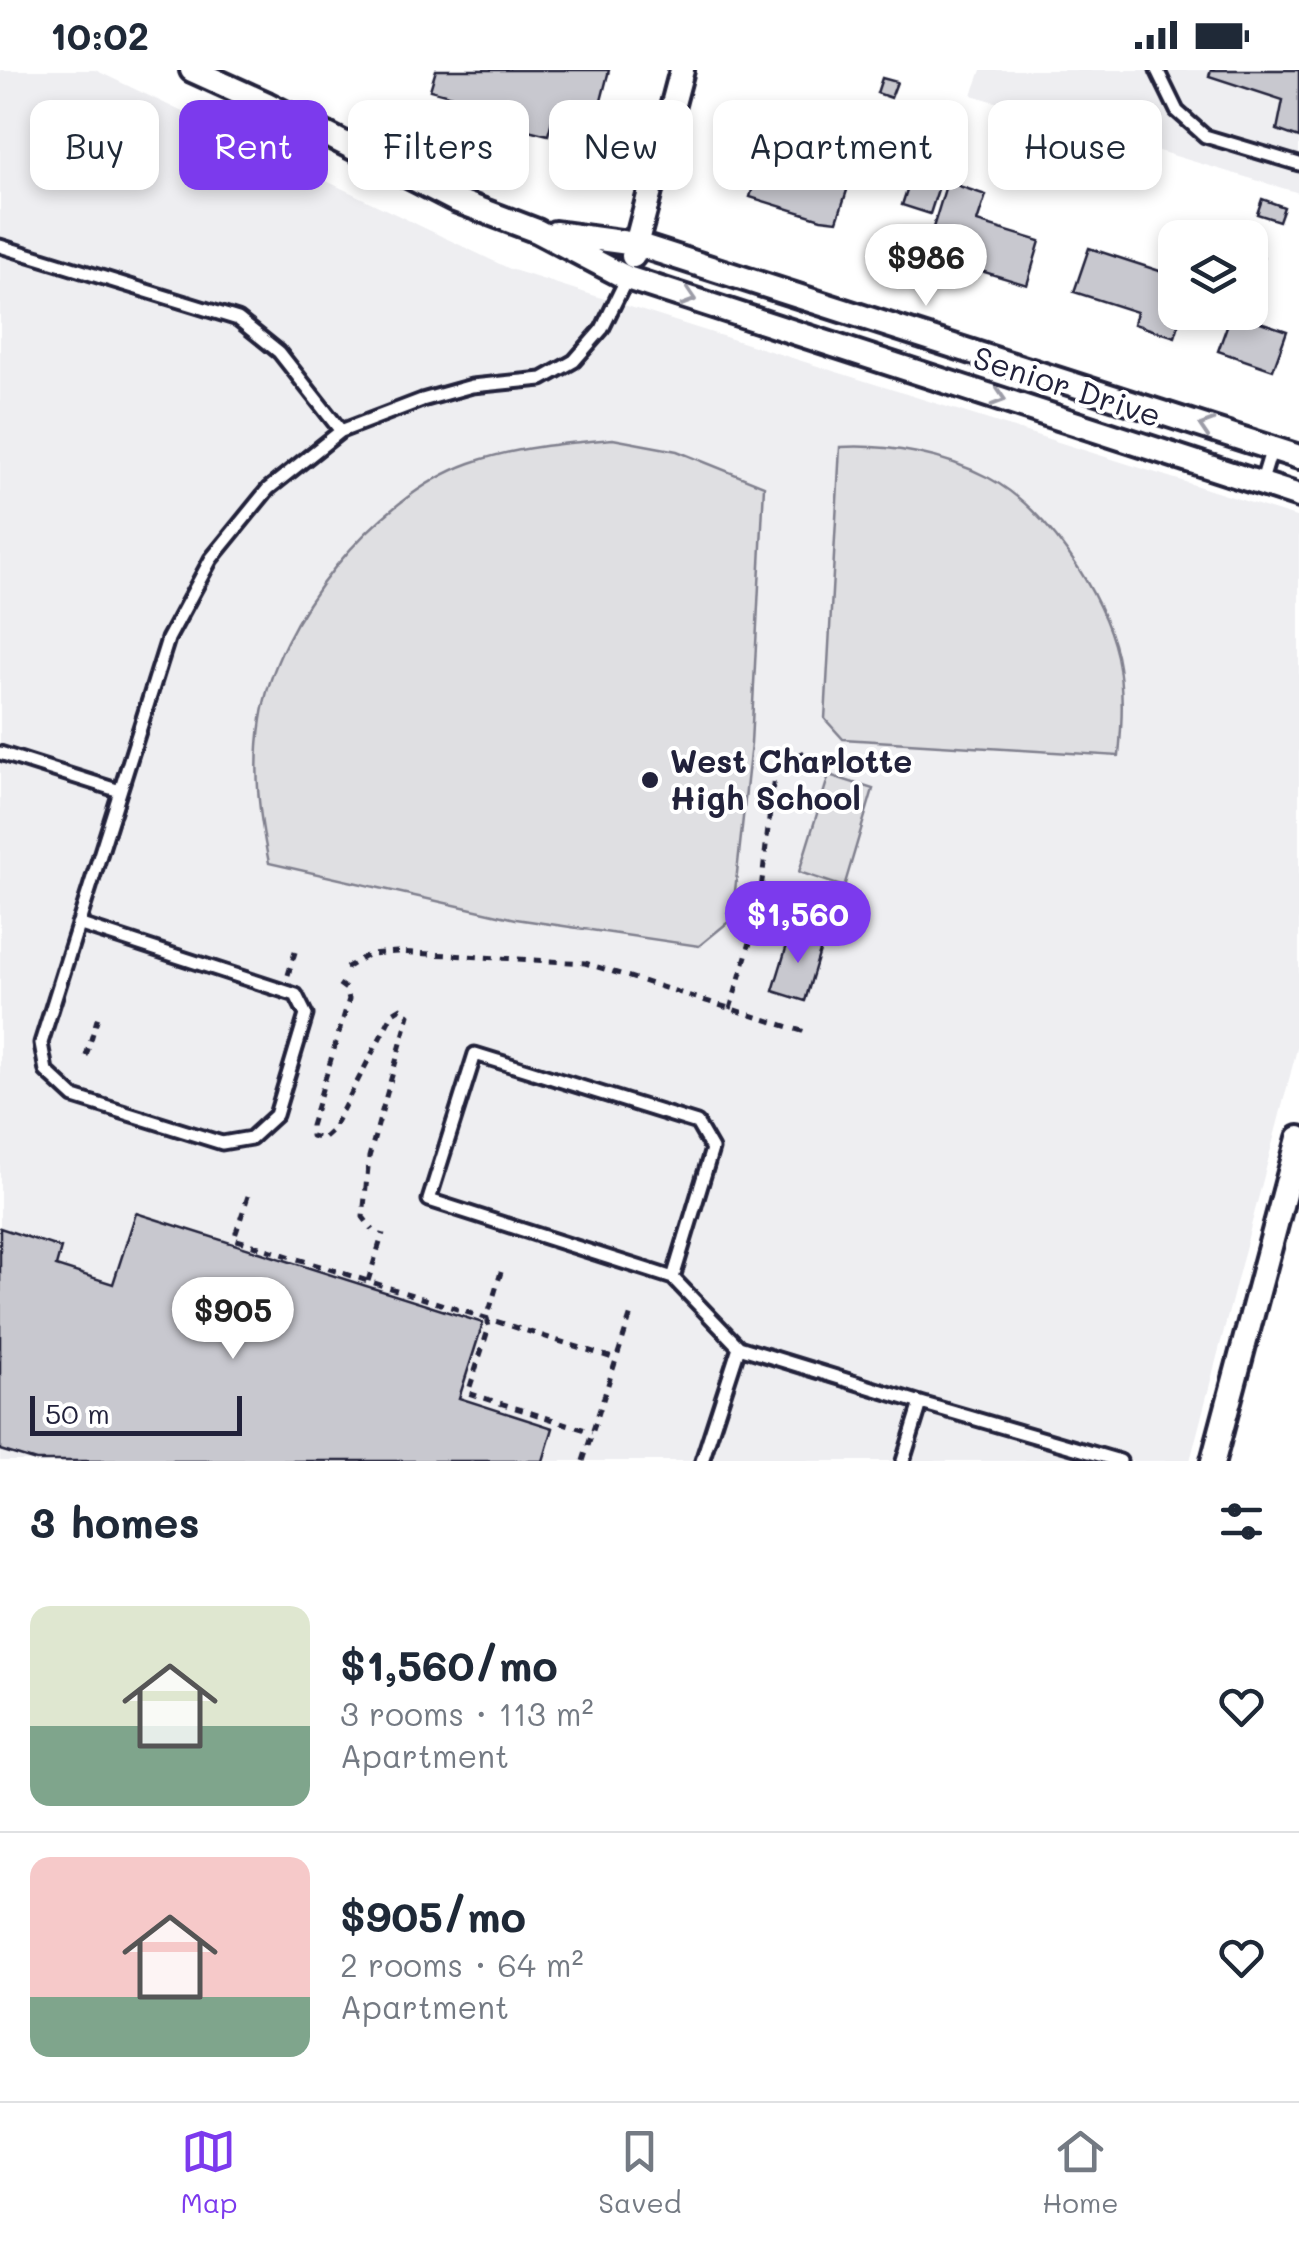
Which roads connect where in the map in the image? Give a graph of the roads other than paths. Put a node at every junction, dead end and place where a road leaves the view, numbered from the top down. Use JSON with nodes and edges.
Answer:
{"nodes":[{"id":1,"x":192,"y":70,"type":"edge"},
{"id":2,"x":682,"y":70,"type":"edge"},
{"id":3,"x":1157,"y":70,"type":"edge"},
{"id":4,"x":1299,"y":164,"type":"edge"},
{"id":5,"x":537,"y":231,"type":"junction"},
{"id":6,"x":636,"y":244,"type":"junction"},
{"id":7,"x":0,"y":246,"type":"edge"},
{"id":8,"x":627,"y":278,"type":"junction"},
{"id":9,"x":341,"y":431,"type":"junction"},
{"id":10,"x":1272,"y":448,"type":"junction"},
{"id":11,"x":1299,"y":457,"type":"edge"},
{"id":12,"x":1261,"y":484,"type":"junction"},
{"id":13,"x":1299,"y":496,"type":"edge"},
{"id":14,"x":0,"y":753,"type":"edge"},
{"id":15,"x":120,"y":791,"type":"junction"},
{"id":16,"x":78,"y":924,"type":"junction"},
{"id":17,"x":1299,"y":1138,"type":"edge"},
{"id":18,"x":672,"y":1278,"type":"junction"},
{"id":19,"x":739,"y":1347,"type":"junction"},
{"id":20,"x":921,"y":1403,"type":"junction"},
{"id":21,"x":702,"y":1461,"type":"edge"},
{"id":22,"x":903,"y":1461,"type":"edge"},
{"id":23,"x":1120,"y":1461,"type":"edge"},
{"id":24,"x":1213,"y":1461,"type":"edge"}],
"edges":[{"from":1,"to":5,"type":"street","name":"Senior Drive"},
{"from":2,"to":6,"type":"street"},
{"from":3,"to":4,"type":"lane"},
{"from":5,"to":6,"type":"street","name":"Senior Drive"},
{"from":5,"to":8,"type":"street","name":"Senior Drive"},
{"from":6,"to":8,"type":"street"},
{"from":10,"to":6,"type":"street","name":"Senior Drive","one_way":true},
{"from":7,"to":9,"type":"lane"},
{"from":8,"to":9,"type":"lane"},
{"from":8,"to":12,"type":"street","name":"Senior Drive","one_way":true},
{"from":9,"to":15,"type":"lane"},
{"from":10,"to":11,"type":"street","name":"Senior Drive"},
{"from":10,"to":12,"type":"lane"},
{"from":12,"to":13,"type":"street","name":"Senior Drive"},
{"from":14,"to":15,"type":"lane"},
{"from":15,"to":16,"type":"lane"},
{"from":16,"to":16,"type":"lane"},
{"from":17,"to":24,"type":"street"},
{"from":18,"to":18,"type":"lane"},
{"from":18,"to":19,"type":"lane"},
{"from":19,"to":20,"type":"lane"},
{"from":19,"to":21,"type":"lane"},
{"from":20,"to":22,"type":"lane"},
{"from":20,"to":23,"type":"lane"}]}
